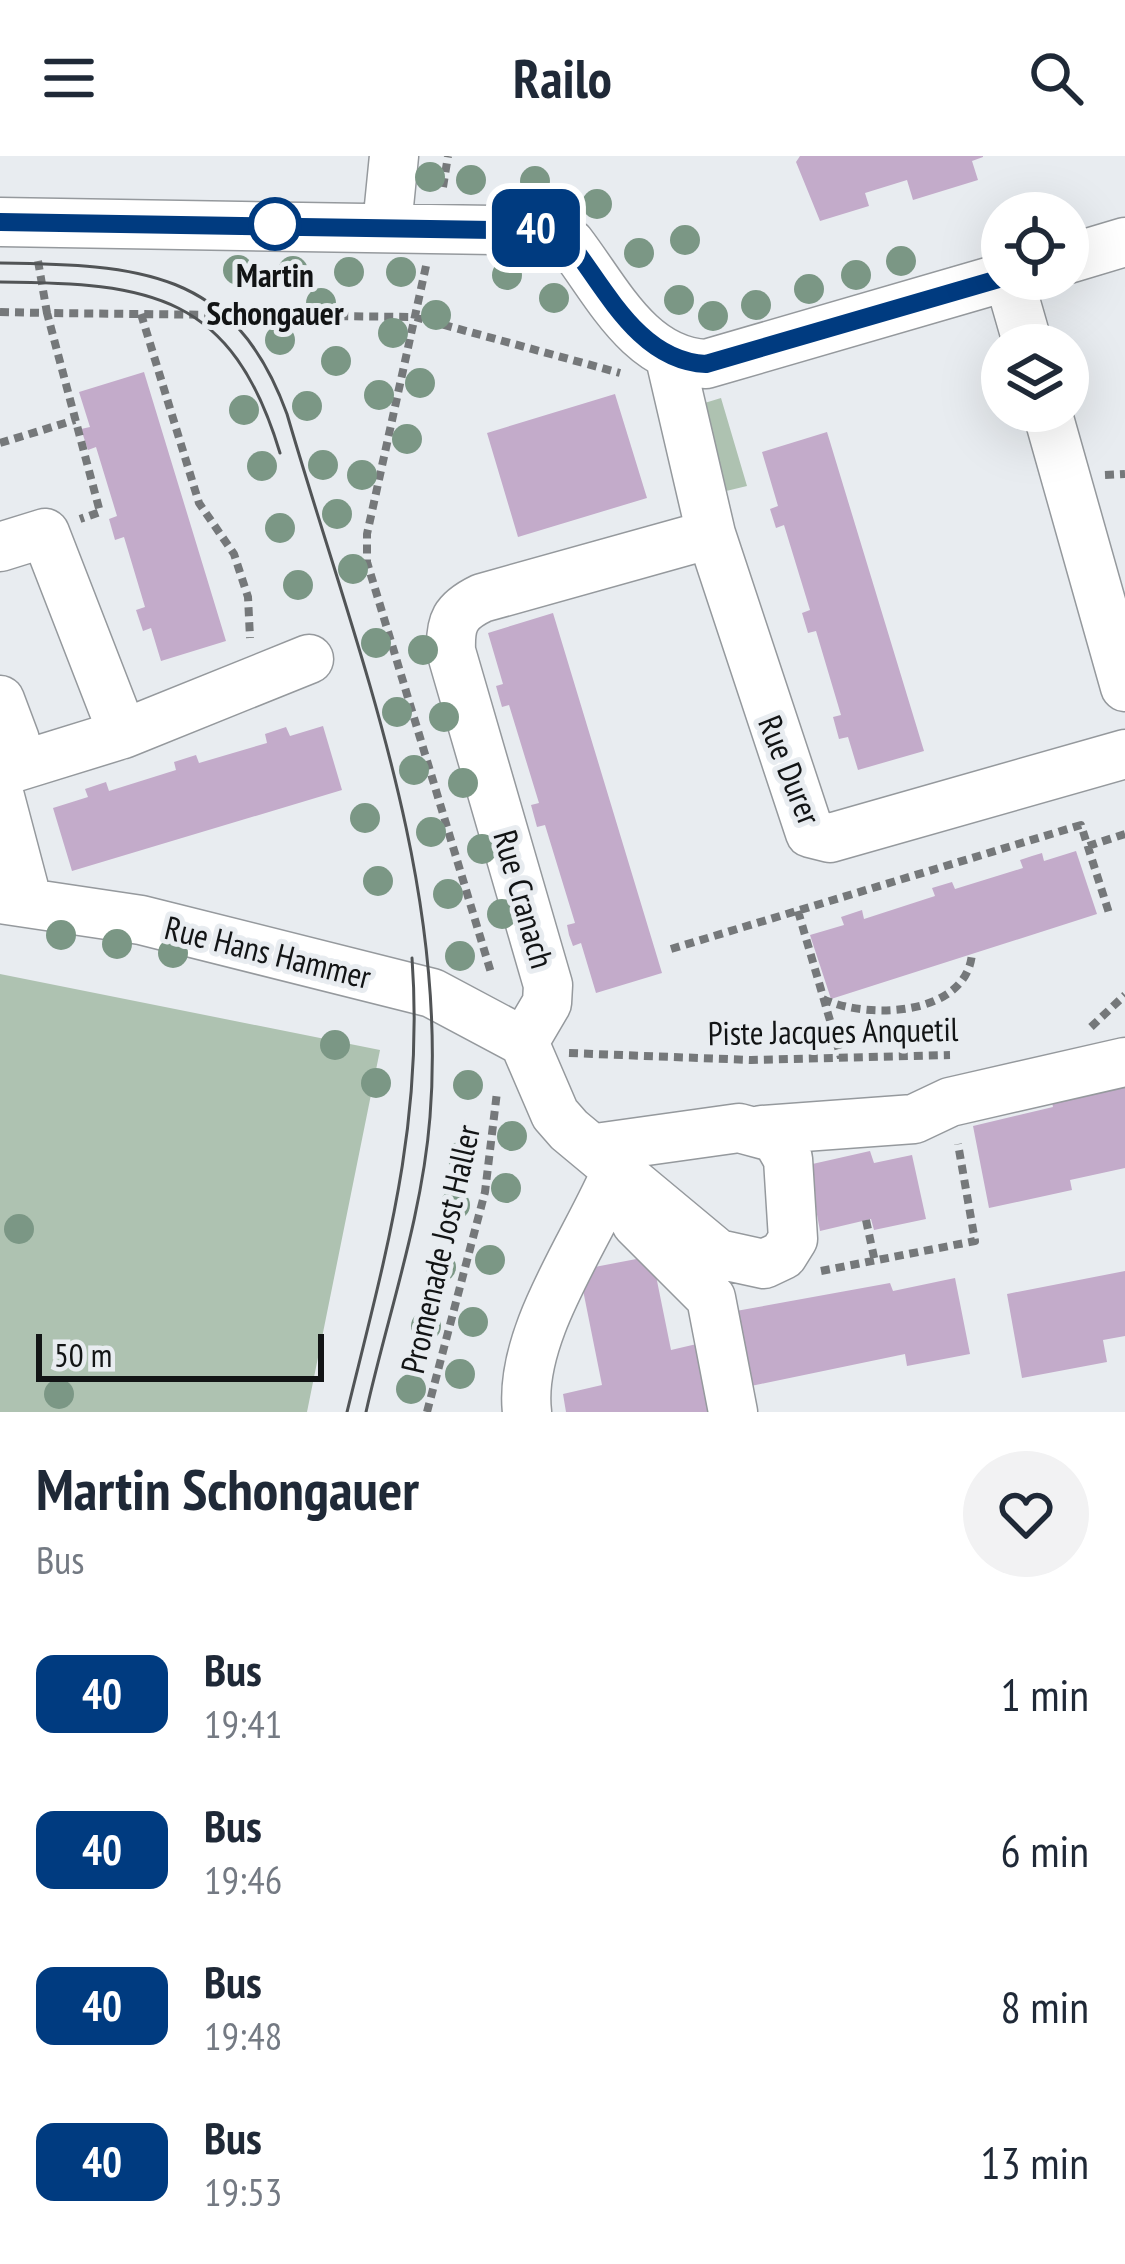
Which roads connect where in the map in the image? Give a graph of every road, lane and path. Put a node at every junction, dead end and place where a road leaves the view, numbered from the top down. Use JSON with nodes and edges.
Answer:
{"nodes":[{"id":1,"x":394,"y":156,"type":"edge"},
{"id":2,"x":387,"y":226,"type":"junction"},
{"id":3,"x":19,"y":235,"type":"edge"},
{"id":4,"x":1125,"y":242,"type":"edge"},
{"id":5,"x":1089,"y":253,"type":"edge"},
{"id":6,"x":981,"y":286,"type":"edge"},
{"id":7,"x":0,"y":312,"type":"edge"},
{"id":8,"x":47,"y":313,"type":"junction"},
{"id":9,"x":141,"y":314,"type":"junction"},
{"id":10,"x":650,"y":367,"type":"junction"},
{"id":11,"x":75,"y":420,"type":"junction"},
{"id":12,"x":1053,"y":432,"type":"edge"},
{"id":13,"x":0,"y":443,"type":"edge"},
{"id":14,"x":712,"y":534,"type":"junction"},
{"id":15,"x":23,"y":540,"type":"edge"},
{"id":16,"x":309,"y":659,"type":"dead end"},
{"id":17,"x":264,"y":677,"type":"junction"},
{"id":18,"x":1125,"y":687,"type":"edge"},
{"id":19,"x":0,"y":700,"type":"edge"},
{"id":20,"x":123,"y":734,"type":"junction"},
{"id":21,"x":1125,"y":754,"type":"edge"},
{"id":22,"x":0,"y":768,"type":"edge"},
{"id":23,"x":0,"y":797,"type":"edge"},
{"id":24,"x":1125,"y":834,"type":"edge"},
{"id":25,"x":1088,"y":846,"type":"junction"},
{"id":26,"x":14,"y":901,"type":"edge"},
{"id":27,"x":798,"y":911,"type":"junction"},
{"id":28,"x":1109,"y":913,"type":"dead end"},
{"id":29,"x":671,"y":949,"type":"dead end"},
{"id":30,"x":973,"y":954,"type":"dead end"},
{"id":31,"x":1125,"y":995,"type":"edge"},
{"id":32,"x":823,"y":999,"type":"junction"},
{"id":33,"x":512,"y":1033,"type":"junction"},
{"id":34,"x":1079,"y":1035,"type":"dead end"},
{"id":35,"x":841,"y":1058,"type":"junction"},
{"id":36,"x":1125,"y":1062,"type":"edge"},
{"id":37,"x":952,"y":1078,"type":"junction"},
{"id":38,"x":762,"y":1130,"type":"junction"},
{"id":39,"x":607,"y":1170,"type":"junction"},
{"id":40,"x":866,"y":1220,"type":"dead end"},
{"id":41,"x":784,"y":1255,"type":"junction"},
{"id":42,"x":874,"y":1262,"type":"junction"},
{"id":43,"x":427,"y":1412,"type":"edge"},
{"id":44,"x":527,"y":1412,"type":"edge"},
{"id":45,"x":733,"y":1412,"type":"edge"}],
"edges":[{"from":1,"to":2,"type":"street"},
{"from":2,"to":3,"type":"street"},
{"from":2,"to":10,"type":"street"},
{"from":3,"to":8,"type":"path"},
{"from":4,"to":5,"type":"street"},
{"from":6,"to":10,"type":"street"},
{"from":7,"to":8,"type":"path"},
{"from":8,"to":9,"type":"path"},
{"from":8,"to":11,"type":"path"},
{"from":9,"to":10,"type":"path"},
{"from":9,"to":17,"type":"path"},
{"from":10,"to":14,"type":"street","name":"Rue Durer"},
{"from":11,"to":13,"type":"path"},
{"from":11,"to":15,"type":"path"},
{"from":12,"to":18,"type":"street"},
{"from":14,"to":21,"type":"street","name":"Rue Durer"},
{"from":14,"to":33,"type":"street","name":"Rue Cranach"},
{"from":15,"to":20,"type":"street"},
{"from":16,"to":17,"type":"street"},
{"from":17,"to":20,"type":"street"},
{"from":19,"to":22,"type":"street"},
{"from":20,"to":22,"type":"street"},
{"from":23,"to":26,"type":"street"},
{"from":24,"to":25,"type":"path"},
{"from":25,"to":27,"type":"path"},
{"from":25,"to":28,"type":"path"},
{"from":26,"to":33,"type":"street","name":"Rue Hans Hammer"},
{"from":27,"to":29,"type":"path"},
{"from":27,"to":32,"type":"path"},
{"from":30,"to":32,"type":"path"},
{"from":31,"to":34,"type":"path"},
{"from":32,"to":35,"type":"path"},
{"from":33,"to":35,"type":"path","name":"Piste Jacques Anquetil"},
{"from":33,"to":39,"type":"street"},
{"from":33,"to":43,"type":"path","name":"Promenade Jost Haller"},
{"from":35,"to":37,"type":"path","name":"Piste Jacques Anquetil"},
{"from":36,"to":37,"type":"street"},
{"from":37,"to":38,"type":"street"},
{"from":37,"to":42,"type":"path"},
{"from":38,"to":39,"type":"street"},
{"from":38,"to":41,"type":"street"},
{"from":39,"to":41,"type":"street"},
{"from":39,"to":44,"type":"street"},
{"from":39,"to":45,"type":"street"},
{"from":40,"to":42,"type":"path"},
{"from":41,"to":42,"type":"path"}]}
